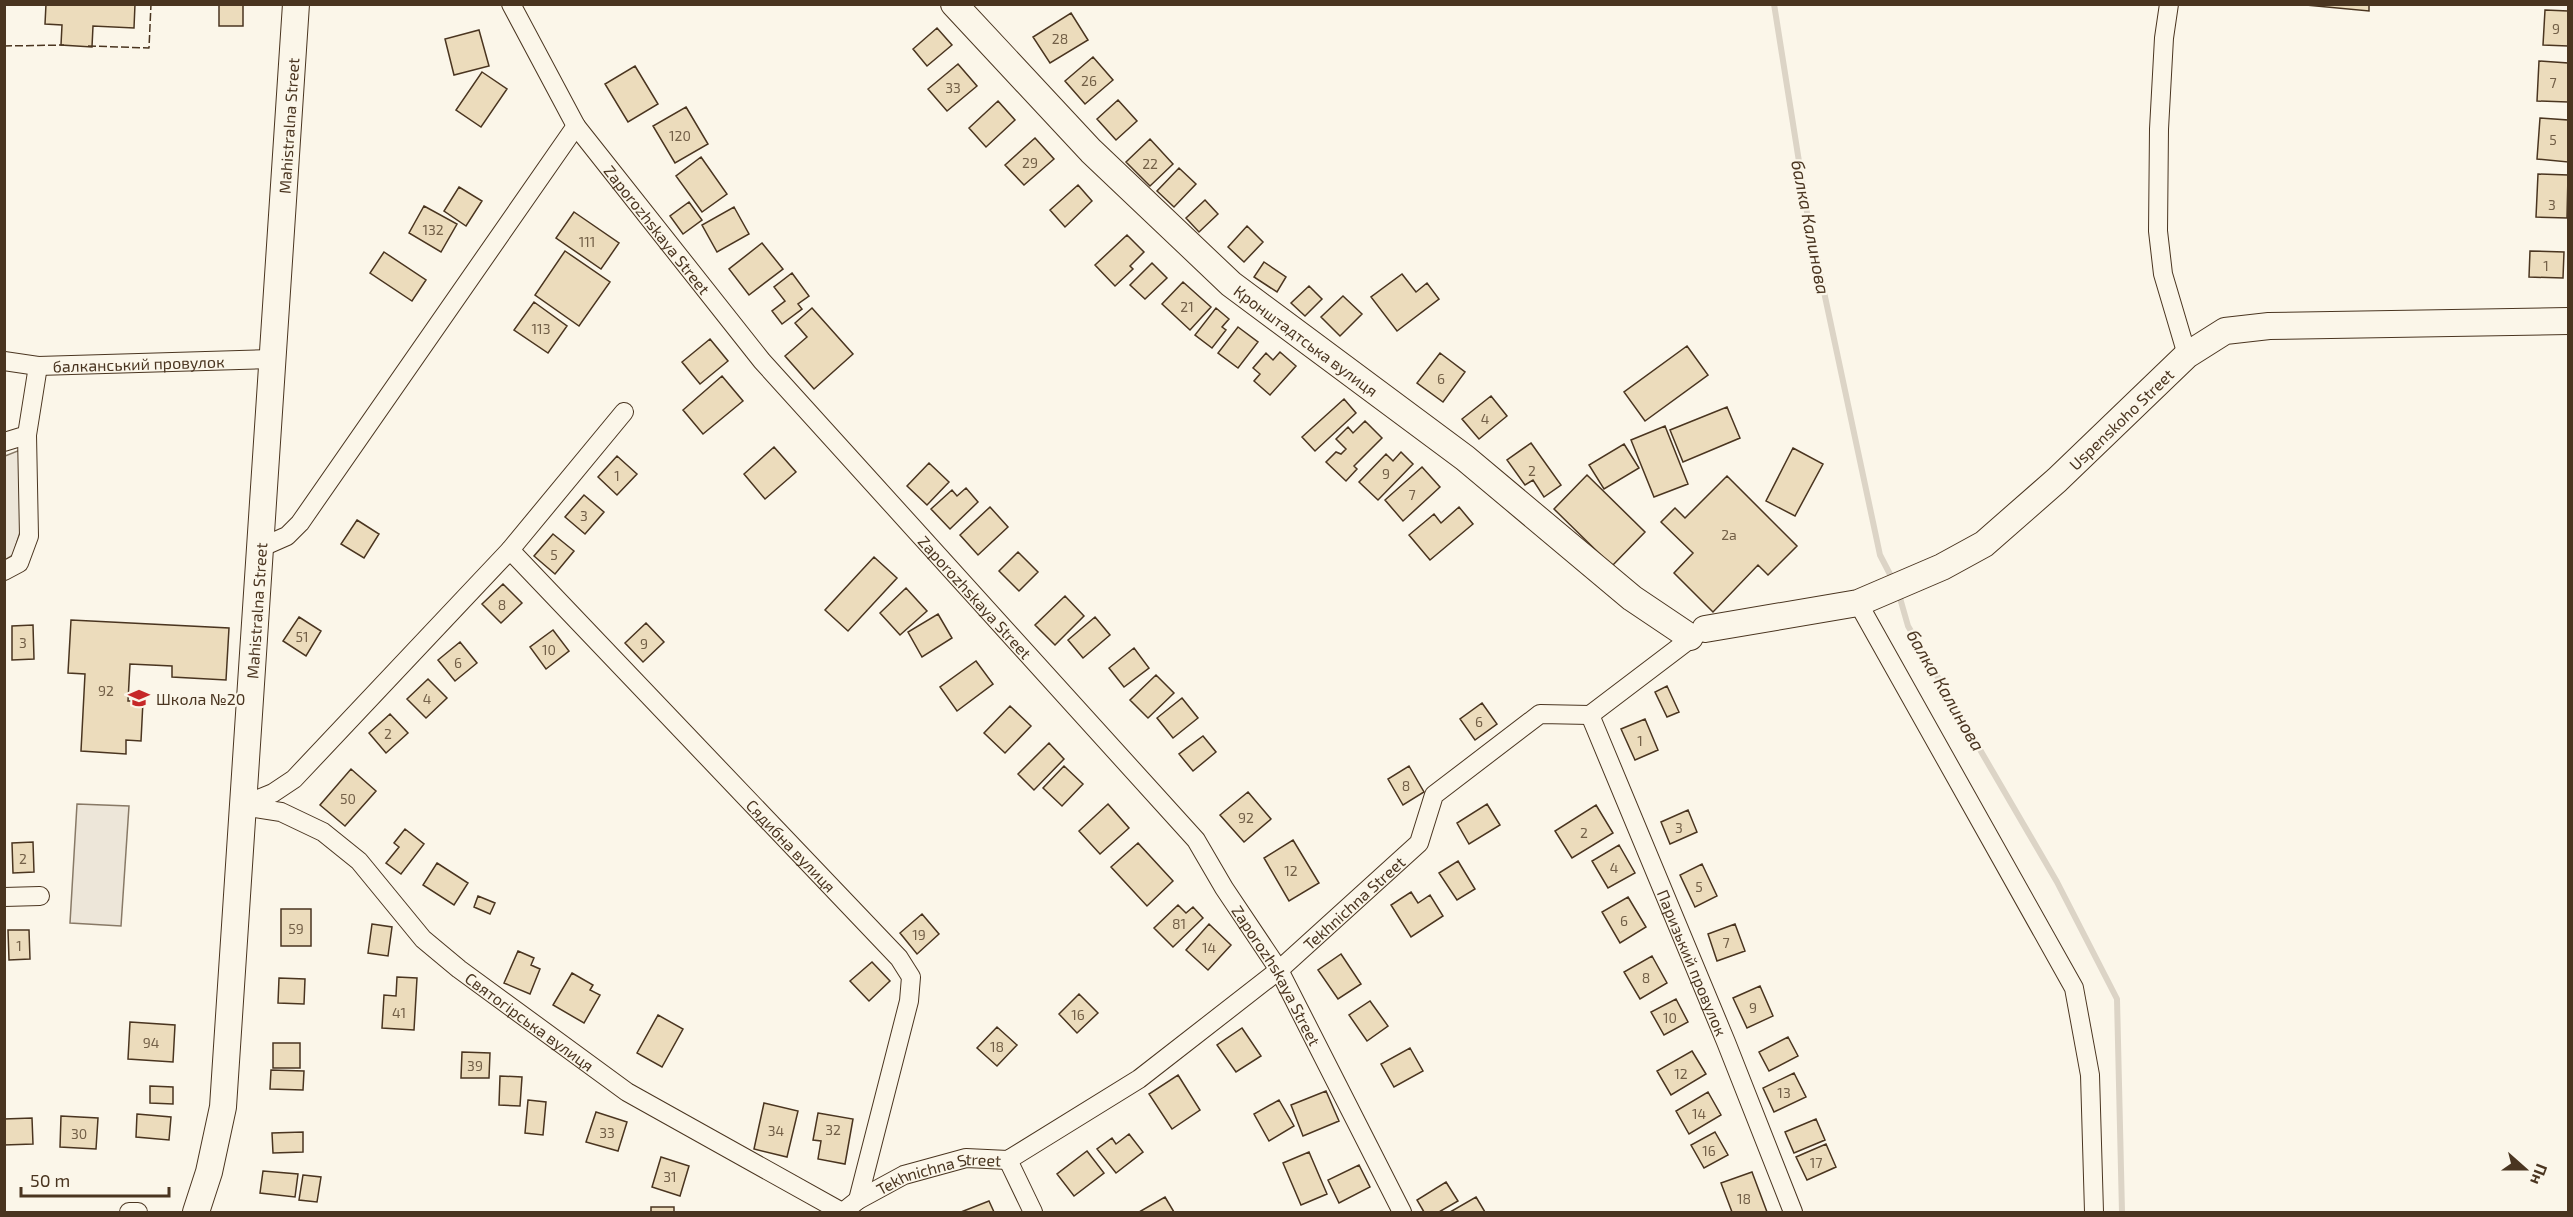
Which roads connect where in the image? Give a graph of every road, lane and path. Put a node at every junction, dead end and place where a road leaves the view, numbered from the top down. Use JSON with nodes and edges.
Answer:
{"nodes":[{"id":1,"x":296,"y":4,"type":"edge"},
{"id":2,"x":512,"y":4,"type":"edge"},
{"id":3,"x":954,"y":4,"type":"edge"},
{"id":4,"x":2169,"y":4,"type":"edge"},
{"id":5,"x":576,"y":126,"type":"junction"},
{"id":6,"x":2568,"y":321,"type":"edge"},
{"id":7,"x":2187,"y":355,"type":"junction"},
{"id":8,"x":272,"y":359,"type":"junction"},
{"id":9,"x":4,"y":361,"type":"edge"},
{"id":10,"x":38,"y":366,"type":"junction"},
{"id":11,"x":624,"y":412,"type":"dead end"},
{"id":12,"x":27,"y":435,"type":"junction"},
{"id":13,"x":4,"y":442,"type":"edge"},
{"id":14,"x":262,"y":547,"type":"junction"},
{"id":15,"x":510,"y":550,"type":"junction"},
{"id":16,"x":4,"y":571,"type":"edge"},
{"id":17,"x":1858,"y":603,"type":"junction"},
{"id":18,"x":1698,"y":633,"type":"junction"},
{"id":19,"x":1590,"y":715,"type":"junction"},
{"id":20,"x":242,"y":806,"type":"junction"},
{"id":21,"x":40,"y":896,"type":"dead end"},
{"id":22,"x":4,"y":897,"type":"edge"},
{"id":23,"x":1279,"y":970,"type":"junction"},
{"id":24,"x":1008,"y":1160,"type":"junction"},
{"id":25,"x":858,"y":1200,"type":"junction"},
{"id":26,"x":129,"y":1212,"type":"edge"},
{"id":27,"x":138,"y":1212,"type":"edge"},
{"id":28,"x":196,"y":1212,"type":"edge"},
{"id":29,"x":843,"y":1212,"type":"edge"},
{"id":30,"x":1033,"y":1212,"type":"edge"},
{"id":31,"x":1402,"y":1212,"type":"edge"},
{"id":32,"x":1793,"y":1212,"type":"edge"},
{"id":33,"x":2094,"y":1212,"type":"edge"}],
"edges":[{"from":1,"to":8,"type":"street","name":"Mahistralna Street"},
{"from":2,"to":5,"type":"street","name":"Zaporozhskaya Street"},
{"from":3,"to":18,"type":"street","name":"Кронштадтська вулиця"},
{"from":4,"to":7,"type":"street"},
{"from":5,"to":14,"type":"street"},
{"from":5,"to":23,"type":"street","name":"Zaporozhskaya Street"},
{"from":6,"to":7,"type":"street","name":"Uspenskoho Street"},
{"from":7,"to":17,"type":"street","name":"Uspenskoho Street"},
{"from":8,"to":10,"type":"street","name":"балканський провулок"},
{"from":8,"to":14,"type":"street","name":"Mahistralna Street"},
{"from":9,"to":10,"type":"street","name":"балканський провулок"},
{"from":10,"to":12,"type":"street"},
{"from":11,"to":15,"type":"street"},
{"from":12,"to":13,"type":"street"},
{"from":12,"to":16,"type":"street"},
{"from":14,"to":20,"type":"street","name":"Mahistralna Street"},
{"from":15,"to":20,"type":"street"},
{"from":15,"to":25,"type":"street","name":"Сядибна вулиця"},
{"from":17,"to":18,"type":"street","name":"Uspenskoho Street"},
{"from":17,"to":33,"type":"street"},
{"from":18,"to":19,"type":"street"},
{"from":19,"to":23,"type":"street","name":"Tekhnichna Street"},
{"from":19,"to":32,"type":"street","name":"Паризький провулок"},
{"from":20,"to":28,"type":"street","name":"Mahistralna Street"},
{"from":20,"to":29,"type":"street","name":"Святогірська вулиця"},
{"from":21,"to":22,"type":"street"},
{"from":23,"to":24,"type":"street","name":"Tekhnichna Street"},
{"from":23,"to":31,"type":"street","name":"Zaporozhskaya Street"},
{"from":24,"to":25,"type":"street","name":"Tekhnichna Street"},
{"from":24,"to":30,"type":"street"},
{"from":25,"to":29,"type":"street","name":"Tekhnichna Street"},
{"from":26,"to":27,"type":"street"}]}
